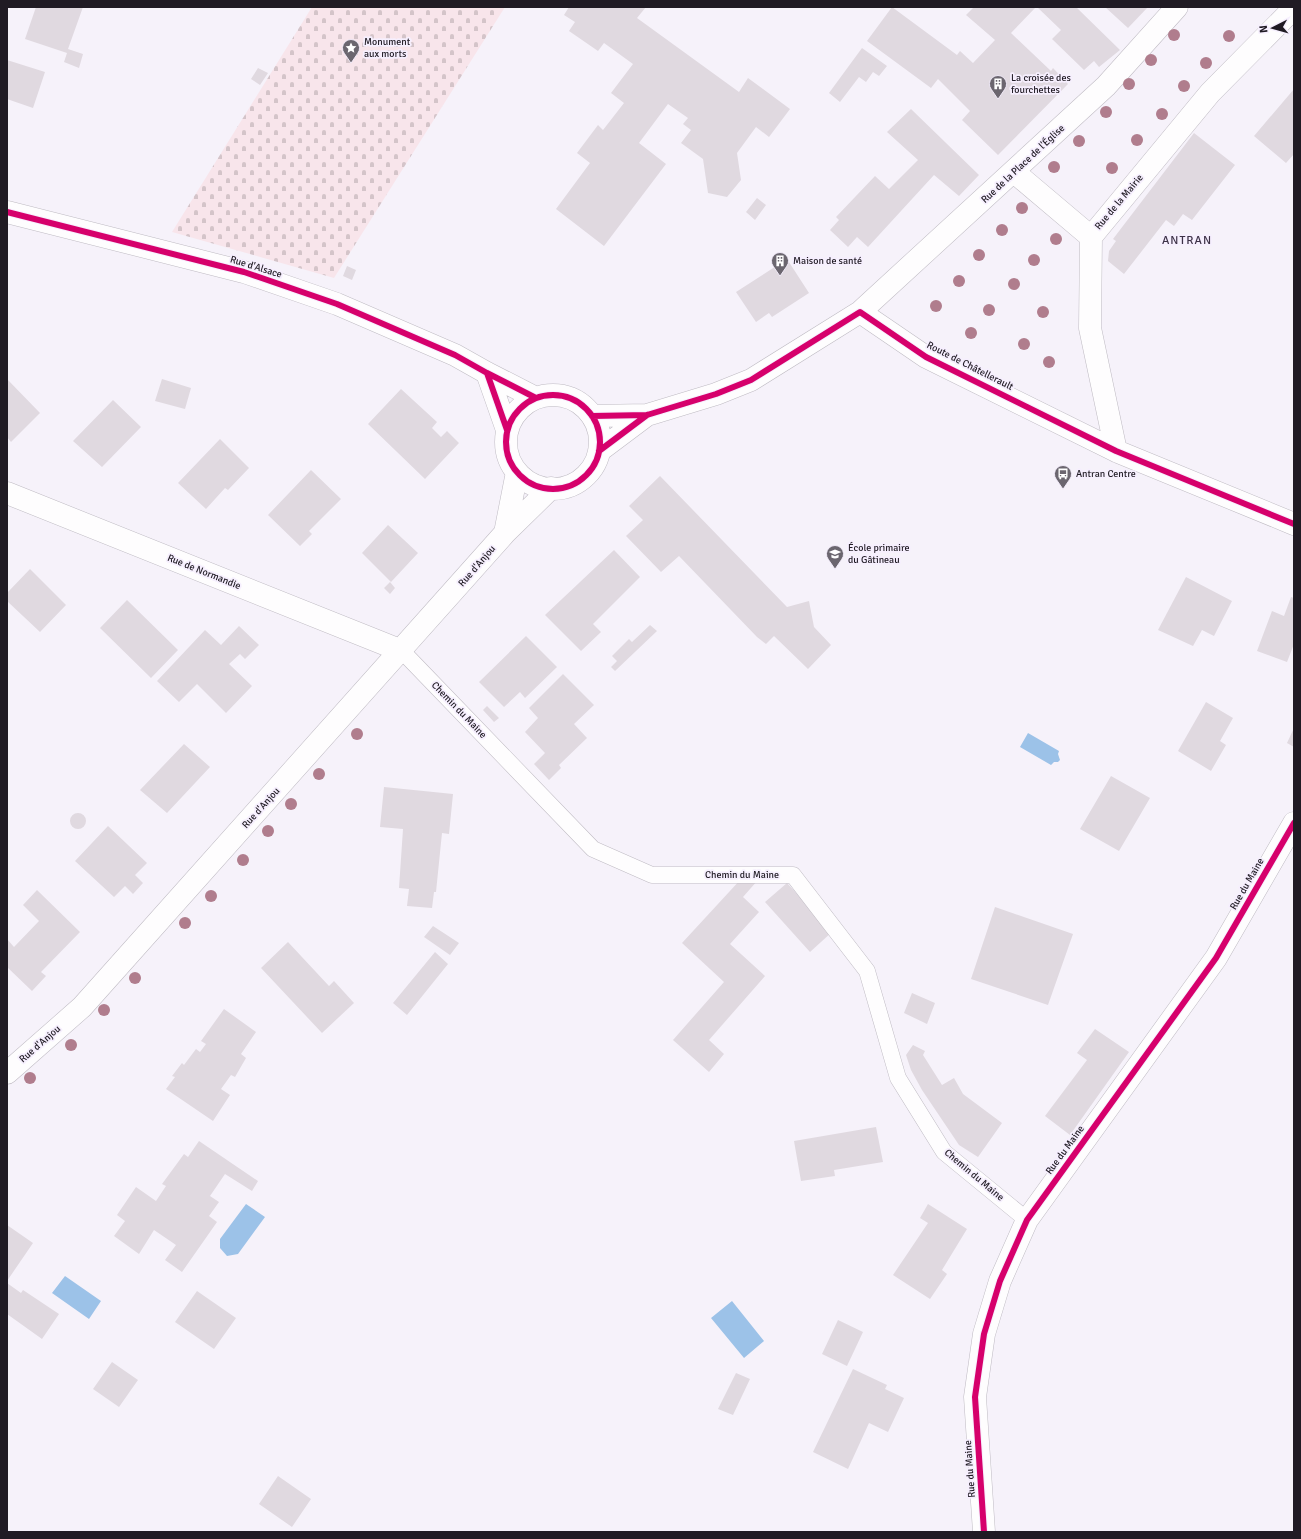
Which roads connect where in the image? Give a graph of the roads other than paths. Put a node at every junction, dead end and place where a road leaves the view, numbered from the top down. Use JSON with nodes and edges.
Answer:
{"nodes":[{"id":1,"x":1177,"y":7,"type":"edge"},
{"id":2,"x":1294,"y":8,"type":"edge"},
{"id":3,"x":1014,"y":172,"type":"junction"},
{"id":4,"x":7,"y":212,"type":"edge"},
{"id":5,"x":1091,"y":237,"type":"junction"},
{"id":6,"x":860,"y":312,"type":"junction"},
{"id":7,"x":487,"y":373,"type":"junction"},
{"id":8,"x":536,"y":398,"type":"junction"},
{"id":9,"x":647,"y":415,"type":"junction"},
{"id":10,"x":592,"y":416,"type":"junction"},
{"id":11,"x":507,"y":430,"type":"junction"},
{"id":12,"x":599,"y":451,"type":"junction"},
{"id":13,"x":1116,"y":451,"type":"junction"},
{"id":14,"x":517,"y":472,"type":"junction"},
{"id":15,"x":550,"y":488,"type":"junction"},
{"id":16,"x":7,"y":493,"type":"edge"},
{"id":17,"x":1294,"y":524,"type":"edge"},
{"id":18,"x":506,"y":533,"type":"junction"},
{"id":19,"x":402,"y":651,"type":"junction"},
{"id":20,"x":1294,"y":823,"type":"edge"},
{"id":21,"x":7,"y":1073,"type":"edge"},
{"id":22,"x":1027,"y":1220,"type":"junction"},
{"id":23,"x":984,"y":1532,"type":"edge"}],
"edges":[{"from":1,"to":3,"type":"street","name":"Rue de la Place de l'Église"},
{"from":2,"to":5,"type":"street","name":"Rue de la Mairie"},
{"from":3,"to":5,"type":"street"},
{"from":3,"to":6,"type":"street","name":"Rue de la Place de l'Église"},
{"from":4,"to":7,"type":"street","name":"Rue d'Alsace"},
{"from":5,"to":13,"type":"street","name":"Rue de la Mairie"},
{"from":6,"to":9,"type":"street"},
{"from":6,"to":13,"type":"street","name":"Route de Châtellerault"},
{"from":7,"to":8,"type":"street","name":"Rue d'Alsace"},
{"from":7,"to":11,"type":"street"},
{"from":8,"to":10,"type":"street"},
{"from":8,"to":11,"type":"street"},
{"from":9,"to":10,"type":"street"},
{"from":9,"to":12,"type":"street"},
{"from":10,"to":12,"type":"street"},
{"from":11,"to":14,"type":"street"},
{"from":12,"to":15,"type":"street"},
{"from":13,"to":17,"type":"street","name":"Route de Châtellerault"},
{"from":14,"to":15,"type":"street"},
{"from":14,"to":18,"type":"street"},
{"from":15,"to":18,"type":"street","name":"Rue d'Anjou"},
{"from":16,"to":19,"type":"street","name":"Rue de Normandie"},
{"from":18,"to":19,"type":"street","name":"Rue d'Anjou"},
{"from":19,"to":21,"type":"street","name":"Rue d'Anjou"},
{"from":19,"to":22,"type":"lane","name":"Chemin du Maine"},
{"from":20,"to":22,"type":"street","name":"Rue du Maine"},
{"from":22,"to":23,"type":"street","name":"Rue du Maine"}]}
